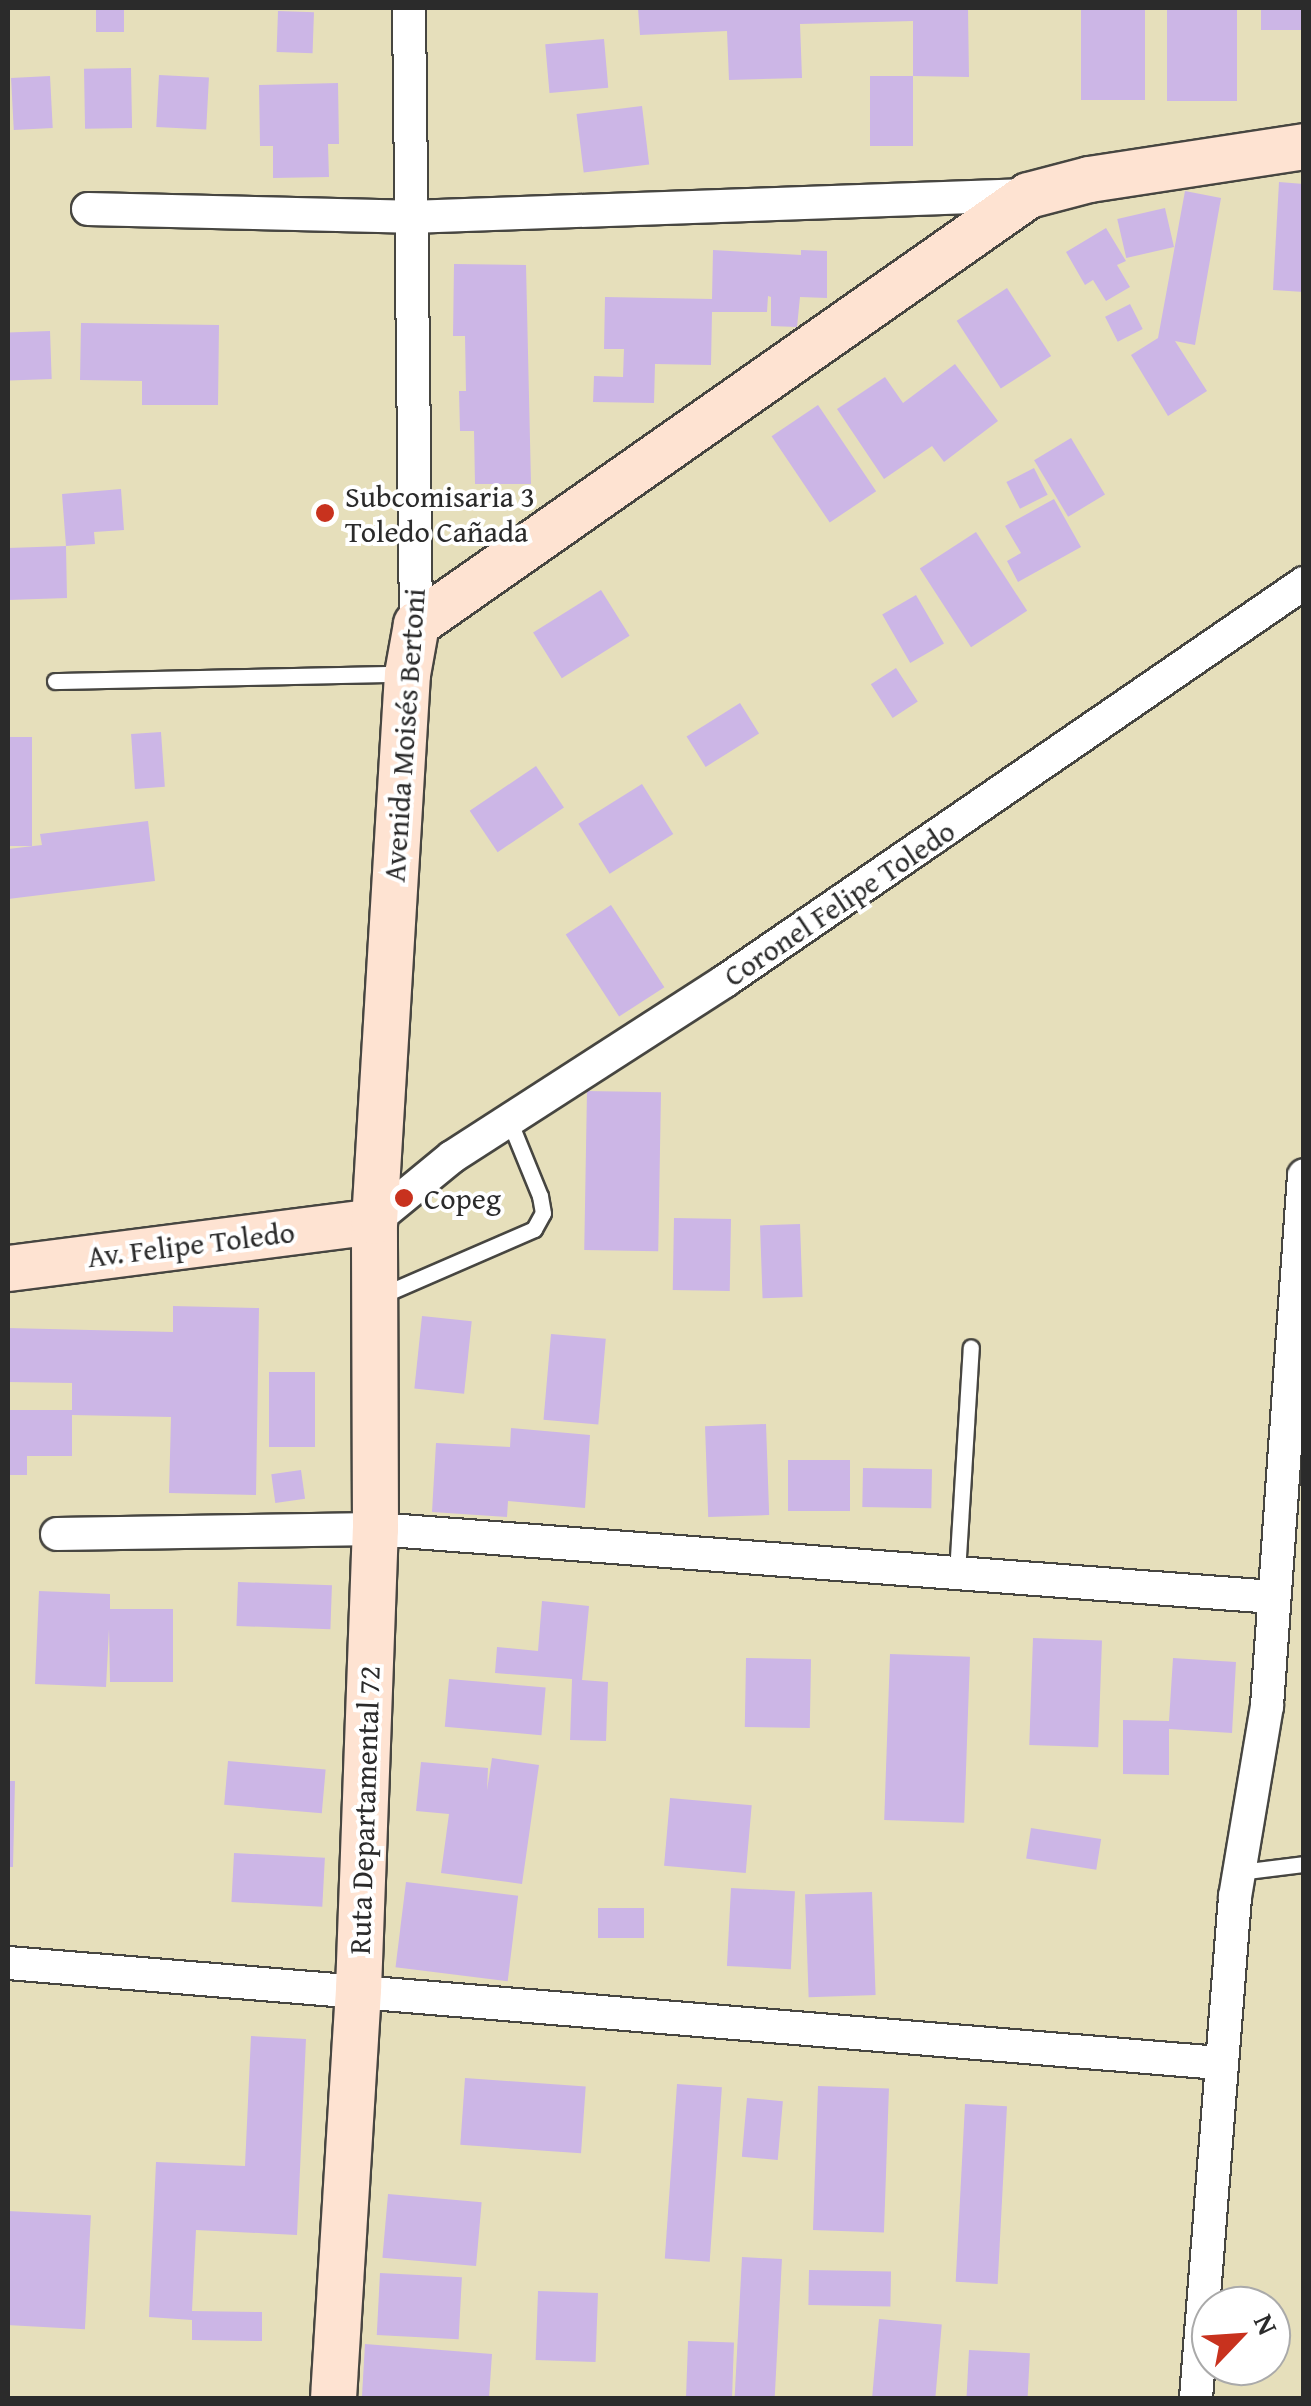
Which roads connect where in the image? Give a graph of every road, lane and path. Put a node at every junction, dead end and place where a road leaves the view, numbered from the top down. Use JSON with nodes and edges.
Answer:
{"nodes":[{"id":1,"x":409,"y":8,"type":"edge"},
{"id":2,"x":1304,"y":146,"type":"edge"},
{"id":3,"x":1028,"y":195,"type":"junction"},
{"id":4,"x":88,"y":209,"type":"dead end"},
{"id":5,"x":410,"y":217,"type":"junction"},
{"id":6,"x":1304,"y":584,"type":"edge"},
{"id":7,"x":416,"y":624,"type":"junction"},
{"id":8,"x":407,"y":674,"type":"junction"},
{"id":9,"x":55,"y":681,"type":"dead end"},
{"id":10,"x":510,"y":1120,"type":"junction"},
{"id":11,"x":1304,"y":1175,"type":"edge"},
{"id":12,"x":374,"y":1221,"type":"junction"},
{"id":13,"x":8,"y":1268,"type":"edge"},
{"id":14,"x":377,"y":1297,"type":"junction"},
{"id":15,"x":971,"y":1347,"type":"dead end"},
{"id":16,"x":375,"y":1529,"type":"junction"},
{"id":17,"x":56,"y":1534,"type":"dead end"},
{"id":18,"x":956,"y":1573,"type":"junction"},
{"id":19,"x":1274,"y":1596,"type":"junction"},
{"id":20,"x":1304,"y":1864,"type":"edge"},
{"id":21,"x":1240,"y":1872,"type":"junction"},
{"id":22,"x":8,"y":1963,"type":"edge"},
{"id":23,"x":358,"y":1988,"type":"junction"},
{"id":24,"x":1220,"y":2063,"type":"junction"},
{"id":25,"x":334,"y":2398,"type":"edge"},
{"id":26,"x":1196,"y":2398,"type":"edge"}],
"edges":[{"from":1,"to":5,"type":"street","name":"Avenida Moisés Bertoni"},
{"from":2,"to":3,"type":"street"},
{"from":3,"to":5,"type":"street"},
{"from":3,"to":7,"type":"street"},
{"from":4,"to":5,"type":"street"},
{"from":5,"to":7,"type":"street","name":"Avenida Moisés Bertoni"},
{"from":6,"to":10,"type":"street","name":"Coronel Felipe Toledo"},
{"from":7,"to":8,"type":"street","name":"Avenida Moisés Bertoni"},
{"from":8,"to":9,"type":"lane"},
{"from":8,"to":12,"type":"street","name":"Avenida Moisés Bertoni"},
{"from":10,"to":12,"type":"street","name":"Coronel Felipe Toledo"},
{"from":10,"to":14,"type":"lane"},
{"from":11,"to":19,"type":"street"},
{"from":12,"to":13,"type":"street","name":"Av. Felipe Toledo"},
{"from":12,"to":14,"type":"street","name":"Ruta Departamental 72"},
{"from":14,"to":16,"type":"street","name":"Ruta Departamental 72"},
{"from":15,"to":18,"type":"lane"},
{"from":16,"to":17,"type":"street"},
{"from":16,"to":18,"type":"street"},
{"from":16,"to":23,"type":"street","name":"Ruta Departamental 72"},
{"from":18,"to":19,"type":"street"},
{"from":19,"to":21,"type":"street"},
{"from":20,"to":21,"type":"lane"},
{"from":21,"to":24,"type":"street"},
{"from":22,"to":23,"type":"street"},
{"from":23,"to":24,"type":"street"},
{"from":23,"to":25,"type":"street","name":"Ruta Departamental 72"},
{"from":24,"to":26,"type":"street"}]}
